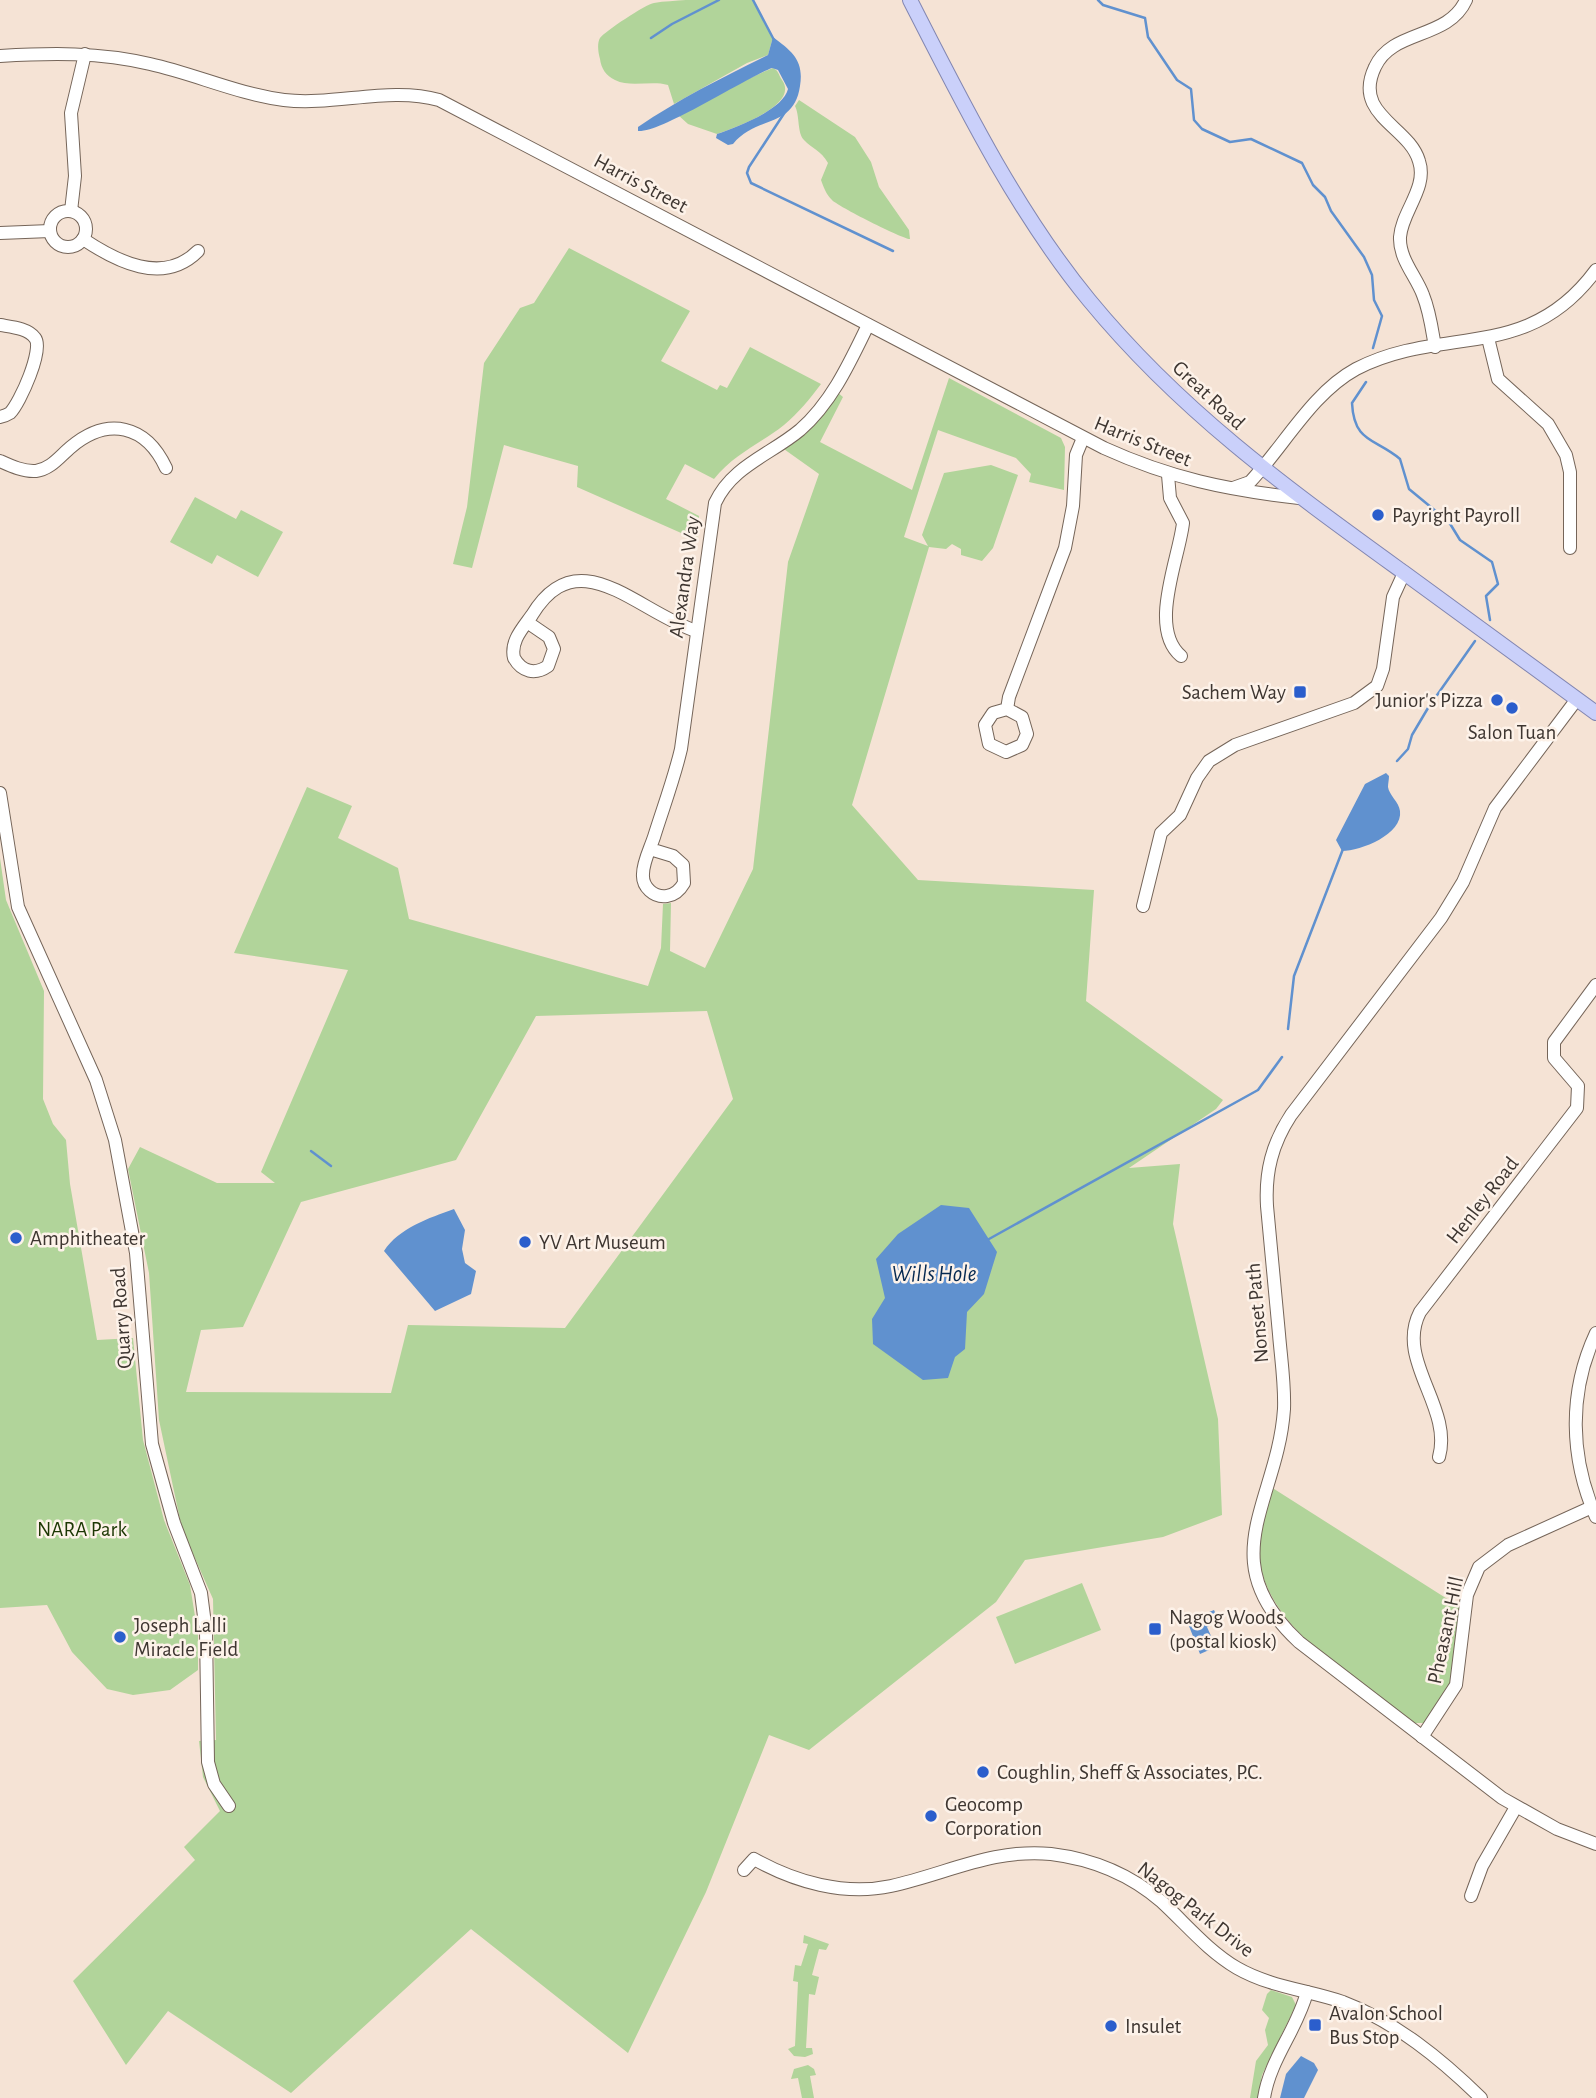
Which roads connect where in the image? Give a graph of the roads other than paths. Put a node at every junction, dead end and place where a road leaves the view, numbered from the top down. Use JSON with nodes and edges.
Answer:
{"nodes":[{"id":1,"x":910,"y":0,"type":"edge"},
{"id":2,"x":1466,"y":0,"type":"edge"},
{"id":3,"x":85,"y":54,"type":"junction"},
{"id":4,"x":0,"y":55,"type":"edge"},
{"id":5,"x":71,"y":211,"type":"junction"},
{"id":6,"x":50,"y":231,"type":"junction"},
{"id":7,"x":0,"y":233,"type":"edge"},
{"id":8,"x":83,"y":239,"type":"junction"},
{"id":9,"x":198,"y":251,"type":"dead end"},
{"id":10,"x":1596,"y":270,"type":"edge"},
{"id":11,"x":0,"y":325,"type":"edge"},
{"id":12,"x":868,"y":325,"type":"junction"},
{"id":13,"x":1488,"y":338,"type":"junction"},
{"id":14,"x":1435,"y":347,"type":"junction"},
{"id":15,"x":0,"y":416,"type":"edge"},
{"id":16,"x":1083,"y":438,"type":"junction"},
{"id":17,"x":0,"y":461,"type":"edge"},
{"id":18,"x":166,"y":468,"type":"dead end"},
{"id":19,"x":1262,"y":470,"type":"junction"},
{"id":20,"x":1168,"y":475,"type":"junction"},
{"id":21,"x":1226,"y":489,"type":"junction"},
{"id":22,"x":1299,"y":498,"type":"junction"},
{"id":23,"x":1570,"y":548,"type":"dead end"},
{"id":24,"x":1404,"y":573,"type":"junction"},
{"id":25,"x":527,"y":622,"type":"dead end"},
{"id":26,"x":696,"y":631,"type":"junction"},
{"id":27,"x":1181,"y":656,"type":"dead end"},
{"id":28,"x":1577,"y":699,"type":"junction"},
{"id":29,"x":1007,"y":709,"type":"dead end"},
{"id":30,"x":1596,"y":713,"type":"edge"},
{"id":31,"x":0,"y":793,"type":"edge"},
{"id":32,"x":2,"y":812,"type":"edge"},
{"id":33,"x":650,"y":849,"type":"dead end"},
{"id":34,"x":1143,"y":906,"type":"dead end"},
{"id":35,"x":1596,"y":985,"type":"edge"},
{"id":36,"x":1596,"y":1333,"type":"edge"},
{"id":37,"x":1439,"y":1457,"type":"dead end"},
{"id":38,"x":1594,"y":1512,"type":"edge"},
{"id":39,"x":1422,"y":1737,"type":"junction"},
{"id":40,"x":229,"y":1806,"type":"dead end"},
{"id":41,"x":1516,"y":1807,"type":"junction"},
{"id":42,"x":1596,"y":1844,"type":"edge"},
{"id":43,"x":744,"y":1870,"type":"dead end"},
{"id":44,"x":1471,"y":1895,"type":"dead end"},
{"id":45,"x":1307,"y":1992,"type":"junction"},
{"id":46,"x":1264,"y":2098,"type":"edge"},
{"id":47,"x":1481,"y":2098,"type":"edge"}],
"edges":[{"from":1,"to":19,"type":"main road","name":"Great Road"},
{"from":2,"to":14,"type":"street"},
{"from":3,"to":4,"type":"street","name":"Harris Street"},
{"from":3,"to":5,"type":"street"},
{"from":3,"to":12,"type":"street","name":"Harris Street"},
{"from":5,"to":6,"type":"street"},
{"from":5,"to":8,"type":"street"},
{"from":6,"to":7,"type":"street"},
{"from":6,"to":8,"type":"street"},
{"from":8,"to":9,"type":"street"},
{"from":10,"to":13,"type":"street"},
{"from":11,"to":15,"type":"street"},
{"from":12,"to":16,"type":"street","name":"Harris Street"},
{"from":12,"to":26,"type":"street","name":"Alexandra Way"},
{"from":13,"to":14,"type":"street"},
{"from":13,"to":23,"type":"street"},
{"from":14,"to":19,"type":"street"},
{"from":16,"to":20,"type":"street","name":"Harris Street"},
{"from":16,"to":29,"type":"street"},
{"from":17,"to":18,"type":"street"},
{"from":19,"to":21,"type":"street"},
{"from":19,"to":22,"type":"main road","name":"Great Road"},
{"from":20,"to":21,"type":"street","name":"Harris Street"},
{"from":20,"to":27,"type":"street"},
{"from":21,"to":22,"type":"street","name":"Harris Street"},
{"from":22,"to":24,"type":"main road","name":"Great Road"},
{"from":24,"to":28,"type":"main road","name":"Great Road"},
{"from":24,"to":34,"type":"street"},
{"from":25,"to":26,"type":"street"},
{"from":26,"to":33,"type":"street","name":"Alexandra Way"},
{"from":28,"to":30,"type":"main road","name":"Great Road"},
{"from":28,"to":39,"type":"street","name":"Nonset Path"},
{"from":31,"to":32,"type":"street","name":"Quarry Road"},
{"from":32,"to":40,"type":"street","name":"Quarry Road"},
{"from":35,"to":37,"type":"street","name":"Henley Road"},
{"from":36,"to":38,"type":"street"},
{"from":38,"to":39,"type":"street","name":"Pheasant Hill"},
{"from":39,"to":41,"type":"street","name":"Nonset Path"},
{"from":41,"to":42,"type":"street","name":"Nonset Path"},
{"from":41,"to":44,"type":"street"},
{"from":43,"to":45,"type":"street","name":"Nagog Park Drive"},
{"from":45,"to":46,"type":"street"},
{"from":45,"to":47,"type":"street","name":"Nagog Park Drive"}]}
